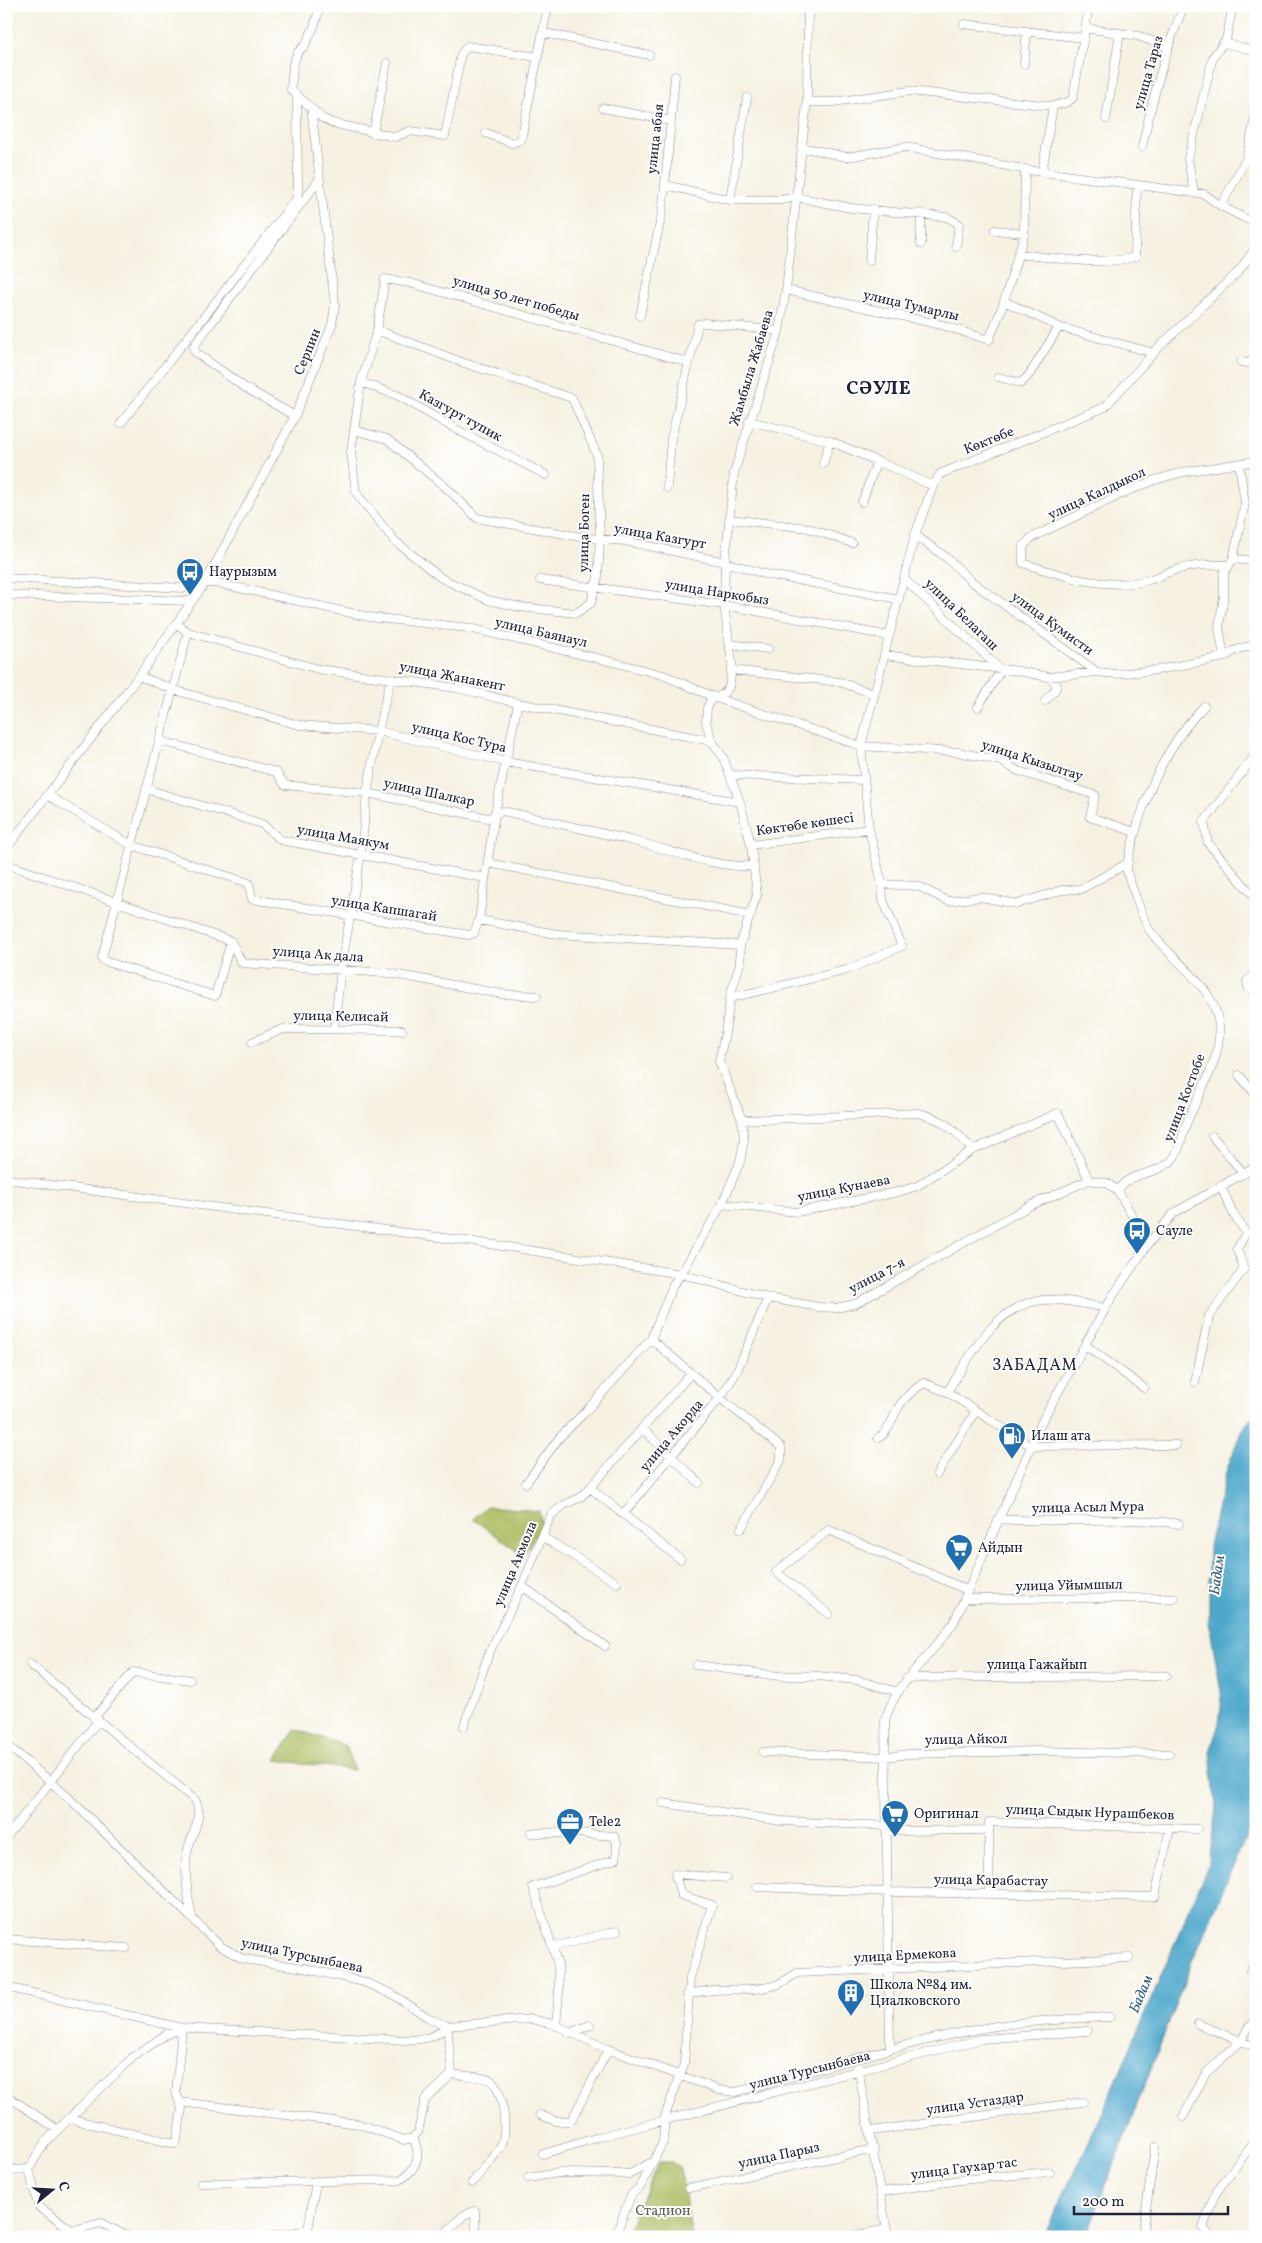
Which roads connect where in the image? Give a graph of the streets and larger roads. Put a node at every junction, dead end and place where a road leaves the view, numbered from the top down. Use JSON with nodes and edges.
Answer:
{"nodes":[{"id":1,"x":320,"y":6,"type":"edge"},
{"id":2,"x":548,"y":6,"type":"edge"},
{"id":3,"x":808,"y":6,"type":"edge"},
{"id":4,"x":1089,"y":6,"type":"edge"},
{"id":5,"x":1184,"y":6,"type":"edge"},
{"id":6,"x":1233,"y":6,"type":"edge"},
{"id":7,"x":964,"y":24,"type":"dead end"},
{"id":8,"x":1086,"y":28,"type":"junction"},
{"id":9,"x":1026,"y":31,"type":"junction"},
{"id":10,"x":544,"y":33,"type":"junction"},
{"id":11,"x":1120,"y":33,"type":"junction"},
{"id":12,"x":1084,"y":38,"type":"junction"},
{"id":13,"x":1224,"y":42,"type":"junction"},
{"id":14,"x":1168,"y":47,"type":"junction"},
{"id":15,"x":1256,"y":51,"type":"edge"},
{"id":16,"x":649,"y":55,"type":"dead end"},
{"id":17,"x":537,"y":57,"type":"junction"},
{"id":18,"x":387,"y":63,"type":"dead end"},
{"id":19,"x":1024,"y":64,"type":"dead end"},
{"id":20,"x":675,"y":76,"type":"dead end"},
{"id":21,"x":294,"y":93,"type":"junction"},
{"id":22,"x":747,"y":98,"type":"dead end"},
{"id":23,"x":808,"y":102,"type":"junction"},
{"id":24,"x":1053,"y":106,"type":"junction"},
{"id":25,"x":310,"y":107,"type":"junction"},
{"id":26,"x":603,"y":108,"type":"dead end"},
{"id":27,"x":1256,"y":114,"type":"edge"},
{"id":28,"x":1106,"y":119,"type":"dead end"},
{"id":29,"x":671,"y":121,"type":"junction"},
{"id":30,"x":1255,"y":126,"type":"edge"},
{"id":31,"x":486,"y":133,"type":"dead end"},
{"id":32,"x":373,"y":134,"type":"junction"},
{"id":33,"x":1142,"y":147,"type":"dead end"},
{"id":34,"x":801,"y":148,"type":"junction"},
{"id":35,"x":1025,"y":169,"type":"junction"},
{"id":36,"x":1042,"y":172,"type":"junction"},
{"id":37,"x":319,"y":180,"type":"junction"},
{"id":38,"x":664,"y":185,"type":"junction"},
{"id":39,"x":1136,"y":185,"type":"junction"},
{"id":40,"x":1194,"y":192,"type":"junction"},
{"id":41,"x":796,"y":197,"type":"junction"},
{"id":42,"x":730,"y":200,"type":"junction"},
{"id":43,"x":1221,"y":206,"type":"junction"},
{"id":44,"x":873,"y":209,"type":"junction"},
{"id":45,"x":921,"y":213,"type":"junction"},
{"id":46,"x":1256,"y":224,"type":"edge"},
{"id":47,"x":995,"y":230,"type":"dead end"},
{"id":48,"x":1024,"y":233,"type":"junction"},
{"id":49,"x":921,"y":244,"type":"dead end"},
{"id":50,"x":956,"y":247,"type":"dead end"},
{"id":51,"x":1256,"y":247,"type":"edge"},
{"id":52,"x":1018,"y":254,"type":"junction"},
{"id":53,"x":869,"y":262,"type":"dead end"},
{"id":54,"x":786,"y":290,"type":"junction"},
{"id":55,"x":1004,"y":301,"type":"junction"},
{"id":56,"x":640,"y":316,"type":"dead end"},
{"id":57,"x":1059,"y":327,"type":"junction"},
{"id":58,"x":377,"y":330,"type":"junction"},
{"id":59,"x":779,"y":331,"type":"junction"},
{"id":60,"x":1154,"y":353,"type":"junction"},
{"id":61,"x":1256,"y":359,"type":"edge"},
{"id":62,"x":687,"y":362,"type":"junction"},
{"id":63,"x":1241,"y":362,"type":"dead end"},
{"id":64,"x":998,"y":377,"type":"dead end"},
{"id":65,"x":362,"y":382,"type":"junction"},
{"id":66,"x":295,"y":416,"type":"junction"},
{"id":67,"x":749,"y":421,"type":"junction"},
{"id":68,"x":121,"y":423,"type":"dead end"},
{"id":69,"x":354,"y":430,"type":"junction"},
{"id":70,"x":830,"y":441,"type":"junction"},
{"id":71,"x":1256,"y":460,"type":"edge"},
{"id":72,"x":877,"y":461,"type":"junction"},
{"id":73,"x":823,"y":464,"type":"dead end"},
{"id":74,"x":1239,"y":464,"type":"junction"},
{"id":75,"x":546,"y":475,"type":"dead end"},
{"id":76,"x":933,"y":486,"type":"junction"},
{"id":77,"x":667,"y":488,"type":"dead end"},
{"id":78,"x":862,"y":502,"type":"dead end"},
{"id":79,"x":730,"y":518,"type":"junction"},
{"id":80,"x":915,"y":535,"type":"junction"},
{"id":81,"x":600,"y":539,"type":"junction"},
{"id":82,"x":852,"y":543,"type":"dead end"},
{"id":83,"x":725,"y":562,"type":"junction"},
{"id":84,"x":1230,"y":562,"type":"junction"},
{"id":85,"x":1256,"y":562,"type":"edge"},
{"id":86,"x":6,"y":578,"type":"edge"},
{"id":87,"x":904,"y":579,"type":"junction"},
{"id":88,"x":540,"y":580,"type":"dead end"},
{"id":89,"x":203,"y":586,"type":"junction"},
{"id":90,"x":594,"y":588,"type":"junction"},
{"id":91,"x":6,"y":596,"type":"edge"},
{"id":92,"x":899,"y":599,"type":"junction"},
{"id":93,"x":191,"y":601,"type":"junction"},
{"id":94,"x":724,"y":605,"type":"junction"},
{"id":95,"x":177,"y":624,"type":"junction"},
{"id":96,"x":188,"y":632,"type":"junction"},
{"id":97,"x":889,"y":636,"type":"junction"},
{"id":98,"x":730,"y":644,"type":"junction"},
{"id":99,"x":1256,"y":644,"type":"edge"},
{"id":100,"x":768,"y":649,"type":"dead end"},
{"id":101,"x":884,"y":655,"type":"junction"},
{"id":102,"x":1224,"y":657,"type":"junction"},
{"id":103,"x":731,"y":670,"type":"junction"},
{"id":104,"x":1001,"y":670,"type":"junction"},
{"id":105,"x":1097,"y":672,"type":"junction"},
{"id":106,"x":139,"y":676,"type":"junction"},
{"id":107,"x":1050,"y":677,"type":"junction"},
{"id":108,"x":392,"y":678,"type":"junction"},
{"id":109,"x":174,"y":690,"type":"junction"},
{"id":110,"x":874,"y":694,"type":"junction"},
{"id":111,"x":714,"y":697,"type":"junction"},
{"id":112,"x":1045,"y":701,"type":"dead end"},
{"id":113,"x":518,"y":703,"type":"junction"},
{"id":114,"x":1204,"y":706,"type":"dead end"},
{"id":115,"x":978,"y":707,"type":"dead end"},
{"id":116,"x":378,"y":731,"type":"junction"},
{"id":117,"x":161,"y":741,"type":"junction"},
{"id":118,"x":712,"y":741,"type":"junction"},
{"id":119,"x":861,"y":746,"type":"junction"},
{"id":120,"x":1256,"y":749,"type":"edge"},
{"id":121,"x":506,"y":762,"type":"junction"},
{"id":122,"x":731,"y":775,"type":"junction"},
{"id":123,"x":864,"y":780,"type":"junction"},
{"id":124,"x":146,"y":790,"type":"junction"},
{"id":125,"x":367,"y":792,"type":"junction"},
{"id":126,"x":47,"y":795,"type":"junction"},
{"id":127,"x":740,"y":802,"type":"junction"},
{"id":128,"x":495,"y":813,"type":"junction"},
{"id":129,"x":870,"y":829,"type":"junction"},
{"id":130,"x":1135,"y":832,"type":"junction"},
{"id":131,"x":131,"y":845,"type":"junction"},
{"id":132,"x":751,"y":845,"type":"junction"},
{"id":133,"x":6,"y":849,"type":"edge"},
{"id":134,"x":361,"y":853,"type":"junction"},
{"id":135,"x":488,"y":863,"type":"junction"},
{"id":136,"x":1128,"y":863,"type":"junction"},
{"id":137,"x":6,"y":864,"type":"edge"},
{"id":138,"x":754,"y":866,"type":"junction"},
{"id":139,"x":485,"y":878,"type":"junction"},
{"id":140,"x":882,"y":884,"type":"junction"},
{"id":141,"x":1256,"y":899,"type":"edge"},
{"id":142,"x":116,"y":901,"type":"junction"},
{"id":143,"x":751,"y":915,"type":"junction"},
{"id":144,"x":350,"y":917,"type":"junction"},
{"id":145,"x":479,"y":920,"type":"junction"},
{"id":146,"x":231,"y":941,"type":"junction"},
{"id":147,"x":740,"y":945,"type":"junction"},
{"id":148,"x":340,"y":969,"type":"junction"},
{"id":149,"x":1256,"y":973,"type":"edge"},
{"id":150,"x":537,"y":996,"type":"dead end"},
{"id":151,"x":1256,"y":996,"type":"edge"},
{"id":152,"x":730,"y":998,"type":"junction"},
{"id":153,"x":334,"y":1028,"type":"junction"},
{"id":154,"x":402,"y":1030,"type":"dead end"},
{"id":155,"x":252,"y":1042,"type":"dead end"},
{"id":156,"x":1239,"y":1075,"type":"dead end"},
{"id":157,"x":1256,"y":1094,"type":"edge"},
{"id":158,"x":742,"y":1120,"type":"junction"},
{"id":159,"x":1212,"y":1136,"type":"dead end"},
{"id":160,"x":972,"y":1150,"type":"junction"},
{"id":161,"x":1256,"y":1166,"type":"edge"},
{"id":162,"x":1244,"y":1174,"type":"junction"},
{"id":163,"x":6,"y":1178,"type":"edge"},
{"id":164,"x":1089,"y":1180,"type":"junction"},
{"id":165,"x":1221,"y":1187,"type":"junction"},
{"id":166,"x":1119,"y":1188,"type":"junction"},
{"id":167,"x":722,"y":1204,"type":"junction"},
{"id":168,"x":1148,"y":1244,"type":"junction"},
{"id":169,"x":681,"y":1274,"type":"junction"},
{"id":170,"x":768,"y":1298,"type":"junction"},
{"id":171,"x":1106,"y":1308,"type":"junction"},
{"id":172,"x":651,"y":1339,"type":"junction"},
{"id":173,"x":1085,"y":1345,"type":"junction"},
{"id":174,"x":691,"y":1373,"type":"junction"},
{"id":175,"x":1195,"y":1382,"type":"dead end"},
{"id":176,"x":1144,"y":1388,"type":"dead end"},
{"id":177,"x":947,"y":1392,"type":"junction"},
{"id":178,"x":720,"y":1398,"type":"junction"},
{"id":179,"x":976,"y":1411,"type":"junction"},
{"id":180,"x":642,"y":1428,"type":"junction"},
{"id":181,"x":878,"y":1438,"type":"dead end"},
{"id":182,"x":1176,"y":1445,"type":"dead end"},
{"id":183,"x":1031,"y":1446,"type":"junction"},
{"id":184,"x":670,"y":1456,"type":"junction"},
{"id":185,"x":937,"y":1474,"type":"dead end"},
{"id":186,"x":526,"y":1483,"type":"dead end"},
{"id":187,"x":699,"y":1483,"type":"dead end"},
{"id":188,"x":590,"y":1488,"type":"junction"},
{"id":189,"x":623,"y":1514,"type":"junction"},
{"id":190,"x":998,"y":1519,"type":"junction"},
{"id":191,"x":1179,"y":1524,"type":"dead end"},
{"id":192,"x":742,"y":1528,"type":"dead end"},
{"id":193,"x":544,"y":1536,"type":"junction"},
{"id":194,"x":680,"y":1559,"type":"dead end"},
{"id":195,"x":617,"y":1583,"type":"dead end"},
{"id":196,"x":522,"y":1586,"type":"junction"},
{"id":197,"x":967,"y":1590,"type":"junction"},
{"id":198,"x":1174,"y":1598,"type":"dead end"},
{"id":199,"x":964,"y":1599,"type":"junction"},
{"id":200,"x":829,"y":1614,"type":"dead end"},
{"id":201,"x":605,"y":1646,"type":"dead end"},
{"id":202,"x":30,"y":1664,"type":"dead end"},
{"id":203,"x":696,"y":1665,"type":"dead end"},
{"id":204,"x":1166,"y":1676,"type":"dead end"},
{"id":205,"x":907,"y":1678,"type":"junction"},
{"id":206,"x":190,"y":1680,"type":"dead end"},
{"id":207,"x":898,"y":1692,"type":"junction"},
{"id":208,"x":96,"y":1720,"type":"junction"},
{"id":209,"x":464,"y":1726,"type":"dead end"},
{"id":210,"x":6,"y":1744,"type":"edge"},
{"id":211,"x":763,"y":1752,"type":"dead end"},
{"id":212,"x":1169,"y":1754,"type":"dead end"},
{"id":213,"x":886,"y":1757,"type":"junction"},
{"id":214,"x":51,"y":1782,"type":"junction"},
{"id":215,"x":663,"y":1803,"type":"dead end"},
{"id":216,"x":1170,"y":1828,"type":"junction"},
{"id":217,"x":888,"y":1829,"type":"junction"},
{"id":218,"x":1197,"y":1829,"type":"dead end"},
{"id":219,"x":989,"y":1830,"type":"junction"},
{"id":220,"x":531,"y":1833,"type":"dead end"},
{"id":221,"x":6,"y":1838,"type":"edge"},
{"id":222,"x":726,"y":1878,"type":"dead end"},
{"id":223,"x":757,"y":1887,"type":"dead end"},
{"id":224,"x":889,"y":1892,"type":"junction"},
{"id":225,"x":989,"y":1893,"type":"junction"},
{"id":226,"x":192,"y":1916,"type":"junction"},
{"id":227,"x":617,"y":1931,"type":"dead end"},
{"id":228,"x":6,"y":1939,"type":"edge"},
{"id":229,"x":126,"y":1948,"type":"dead end"},
{"id":230,"x":552,"y":1948,"type":"junction"},
{"id":231,"x":1129,"y":1958,"type":"dead end"},
{"id":232,"x":1256,"y":1960,"type":"edge"},
{"id":233,"x":889,"y":1970,"type":"junction"},
{"id":234,"x":1250,"y":1971,"type":"dead end"},
{"id":235,"x":6,"y":1987,"type":"edge"},
{"id":236,"x":687,"y":1995,"type":"junction"},
{"id":237,"x":1110,"y":2017,"type":"dead end"},
{"id":238,"x":1256,"y":2021,"type":"edge"},
{"id":239,"x":1198,"y":2024,"type":"dead end"},
{"id":240,"x":590,"y":2025,"type":"dead end"},
{"id":241,"x":447,"y":2026,"type":"junction"},
{"id":242,"x":556,"y":2026,"type":"junction"},
{"id":243,"x":182,"y":2028,"type":"junction"},
{"id":244,"x":1087,"y":2031,"type":"dead end"},
{"id":245,"x":569,"y":2033,"type":"junction"},
{"id":246,"x":1242,"y":2040,"type":"junction"},
{"id":247,"x":1256,"y":2047,"type":"edge"},
{"id":248,"x":890,"y":2049,"type":"junction"},
{"id":249,"x":608,"y":2050,"type":"junction"},
{"id":250,"x":856,"y":2060,"type":"junction"},
{"id":251,"x":860,"y":2071,"type":"junction"},
{"id":252,"x":452,"y":2074,"type":"junction"},
{"id":253,"x":681,"y":2076,"type":"junction"},
{"id":254,"x":6,"y":2095,"type":"edge"},
{"id":255,"x":180,"y":2102,"type":"junction"},
{"id":256,"x":1083,"y":2102,"type":"dead end"},
{"id":257,"x":540,"y":2115,"type":"dead end"},
{"id":258,"x":71,"y":2117,"type":"junction"},
{"id":259,"x":1183,"y":2118,"type":"dead end"},
{"id":260,"x":665,"y":2122,"type":"junction"},
{"id":261,"x":58,"y":2130,"type":"junction"},
{"id":262,"x":871,"y":2131,"type":"junction"},
{"id":263,"x":413,"y":2138,"type":"junction"},
{"id":264,"x":1256,"y":2139,"type":"edge"},
{"id":265,"x":1155,"y":2147,"type":"dead end"},
{"id":266,"x":874,"y":2149,"type":"junction"},
{"id":267,"x":543,"y":2154,"type":"dead end"},
{"id":268,"x":651,"y":2162,"type":"junction"},
{"id":269,"x":6,"y":2164,"type":"edge"},
{"id":270,"x":29,"y":2169,"type":"junction"},
{"id":271,"x":15,"y":2170,"type":"junction"},
{"id":272,"x":1050,"y":2172,"type":"dead end"},
{"id":273,"x":6,"y":2174,"type":"edge"},
{"id":274,"x":528,"y":2178,"type":"dead end"},
{"id":275,"x":316,"y":2181,"type":"junction"},
{"id":276,"x":201,"y":2183,"type":"dead end"},
{"id":277,"x":472,"y":2183,"type":"dead end"},
{"id":278,"x":689,"y":2188,"type":"dead end"},
{"id":279,"x":881,"y":2192,"type":"junction"},
{"id":280,"x":74,"y":2230,"type":"junction"},
{"id":281,"x":888,"y":2233,"type":"edge"},
{"id":282,"x":82,"y":2237,"type":"edge"},
{"id":283,"x":129,"y":2237,"type":"edge"},
{"id":284,"x":267,"y":2237,"type":"edge"},
{"id":285,"x":441,"y":2237,"type":"edge"},
{"id":286,"x":476,"y":2237,"type":"edge"},
{"id":287,"x":532,"y":2237,"type":"edge"},
{"id":288,"x":571,"y":2237,"type":"edge"},
{"id":289,"x":615,"y":2237,"type":"edge"},
{"id":290,"x":848,"y":2237,"type":"edge"},
{"id":291,"x":1142,"y":2237,"type":"edge"},
{"id":292,"x":1211,"y":2237,"type":"edge"}],
"edges":[{"from":1,"to":21,"type":"street"},
{"from":2,"to":10,"type":"street"},
{"from":3,"to":23,"type":"street","name":"Жамбыла Жабаева"},
{"from":4,"to":8,"type":"street"},
{"from":5,"to":14,"type":"street","name":"улица Тараз"},
{"from":6,"to":13,"type":"street"},
{"from":7,"to":9,"type":"street"},
{"from":8,"to":11,"type":"street"},
{"from":8,"to":12,"type":"street"},
{"from":9,"to":12,"type":"street"},
{"from":9,"to":19,"type":"street"},
{"from":10,"to":16,"type":"street"},
{"from":10,"to":17,"type":"street"},
{"from":11,"to":14,"type":"street"},
{"from":11,"to":28,"type":"street"},
{"from":12,"to":24,"type":"street"},
{"from":13,"to":15,"type":"street"},
{"from":13,"to":40,"type":"street"},
{"from":14,"to":33,"type":"street","name":"улица Тараз"},
{"from":17,"to":31,"type":"street"},
{"from":17,"to":32,"type":"street"},
{"from":18,"to":32,"type":"street"},
{"from":20,"to":29,"type":"street","name":"улица абая"},
{"from":21,"to":25,"type":"street"},
{"from":21,"to":68,"type":"street"},
{"from":22,"to":42,"type":"street"},
{"from":23,"to":24,"type":"street"},
{"from":23,"to":34,"type":"street","name":"Жамбыла Жабаева"},
{"from":24,"to":36,"type":"street"},
{"from":25,"to":32,"type":"street"},
{"from":25,"to":37,"type":"street","name":"Серпин"},
{"from":26,"to":29,"type":"street"},
{"from":27,"to":30,"type":"street"},
{"from":29,"to":38,"type":"street","name":"улица абая"},
{"from":30,"to":43,"type":"street"},
{"from":34,"to":35,"type":"street"},
{"from":34,"to":41,"type":"street","name":"Жамбыла Жабаева"},
{"from":35,"to":36,"type":"street"},
{"from":35,"to":48,"type":"street","name":"улица Тумарлы"},
{"from":36,"to":39,"type":"street"},
{"from":37,"to":66,"type":"street","name":"Серпин"},
{"from":37,"to":66,"type":"street"},
{"from":38,"to":42,"type":"street","name":"улица абая"},
{"from":38,"to":56,"type":"street"},
{"from":39,"to":40,"type":"street"},
{"from":39,"to":52,"type":"street"},
{"from":40,"to":43,"type":"street"},
{"from":41,"to":42,"type":"street","name":"улица абая"},
{"from":41,"to":44,"type":"street","name":"улица абая"},
{"from":41,"to":54,"type":"street","name":"Жамбыла Жабаева"},
{"from":43,"to":46,"type":"street"},
{"from":44,"to":45,"type":"street","name":"улица абая"},
{"from":44,"to":53,"type":"street"},
{"from":45,"to":49,"type":"street"},
{"from":45,"to":50,"type":"street","name":"улица абая"},
{"from":47,"to":48,"type":"street"},
{"from":48,"to":52,"type":"street","name":"улица Тумарлы"},
{"from":51,"to":60,"type":"street","name":"Көктөбе"},
{"from":52,"to":55,"type":"street","name":"улица Тумарлы"},
{"from":54,"to":55,"type":"street","name":"улица Тумарлы"},
{"from":54,"to":59,"type":"street","name":"Жамбыла Жабаева"},
{"from":55,"to":57,"type":"street"},
{"from":57,"to":60,"type":"street"},
{"from":57,"to":64,"type":"street"},
{"from":58,"to":62,"type":"street","name":"улица 50 лет победы"},
{"from":58,"to":65,"type":"street","name":"улица Боген"},
{"from":58,"to":81,"type":"street","name":"улица Боген"},
{"from":59,"to":62,"type":"street"},
{"from":59,"to":67,"type":"street","name":"Жамбыла Жабаева"},
{"from":60,"to":76,"type":"street","name":"Көктөбе"},
{"from":61,"to":63,"type":"street"},
{"from":62,"to":77,"type":"street"},
{"from":65,"to":69,"type":"street","name":"улица Боген"},
{"from":65,"to":75,"type":"street","name":"Казгурт тупик"},
{"from":66,"to":89,"type":"street","name":"Серпин"},
{"from":67,"to":70,"type":"street"},
{"from":67,"to":79,"type":"street","name":"Жамбыла Жабаева"},
{"from":69,"to":81,"type":"street","name":"улица Казгурт"},
{"from":69,"to":90,"type":"street","name":"улица Боген"},
{"from":70,"to":72,"type":"street"},
{"from":70,"to":73,"type":"street"},
{"from":71,"to":74,"type":"street","name":"улица Калдыкол"},
{"from":72,"to":76,"type":"street"},
{"from":72,"to":78,"type":"street"},
{"from":74,"to":84,"type":"street"},
{"from":74,"to":84,"type":"street","name":"улица Калдыкол"},
{"from":76,"to":80,"type":"street","name":"Көктөбе"},
{"from":79,"to":82,"type":"street"},
{"from":79,"to":83,"type":"street","name":"Жамбыла Жабаева"},
{"from":80,"to":87,"type":"street","name":"Көктөбе"},
{"from":80,"to":105,"type":"street","name":"улица Кумисти"},
{"from":81,"to":83,"type":"street","name":"улица Казгурт"},
{"from":81,"to":90,"type":"street","name":"улица Боген"},
{"from":83,"to":92,"type":"street","name":"улица Казгурт"},
{"from":83,"to":94,"type":"street","name":"Жамбыла Жабаева"},
{"from":84,"to":85,"type":"street"},
{"from":84,"to":102,"type":"street"},
{"from":86,"to":89,"type":"street","name":"улица Баянаул"},
{"from":87,"to":92,"type":"street","name":"Көктөбе"},
{"from":87,"to":104,"type":"street","name":"улица Белагаш"},
{"from":88,"to":90,"type":"street","name":"улица Наркобыз"},
{"from":89,"to":93,"type":"street","name":"Серпин"},
{"from":89,"to":111,"type":"street","name":"улица Баянаул"},
{"from":90,"to":94,"type":"street","name":"улица Наркобыз"},
{"from":91,"to":93,"type":"street"},
{"from":92,"to":97,"type":"street","name":"Көктөбе"},
{"from":93,"to":95,"type":"street","name":"Серпин"},
{"from":94,"to":97,"type":"street","name":"улица Наркобыз"},
{"from":94,"to":98,"type":"street","name":"Жамбыла Жабаева"},
{"from":95,"to":96,"type":"street"},
{"from":95,"to":106,"type":"street","name":"Серпин"},
{"from":96,"to":108,"type":"street","name":"улица Жанакент"},
{"from":96,"to":109,"type":"street"},
{"from":97,"to":101,"type":"street","name":"Көктөбе"},
{"from":98,"to":100,"type":"street"},
{"from":98,"to":103,"type":"street","name":"Жамбыла Жабаева"},
{"from":99,"to":102,"type":"street"},
{"from":101,"to":104,"type":"street","name":"улица Белагаш"},
{"from":101,"to":110,"type":"street","name":"Көктөбе"},
{"from":102,"to":105,"type":"street","name":"улица Кумисти"},
{"from":103,"to":110,"type":"street"},
{"from":103,"to":111,"type":"street","name":"Жамбыла Жабаева"},
{"from":104,"to":107,"type":"street","name":"улица Белагаш"},
{"from":104,"to":115,"type":"street","name":"улица Белагаш"},
{"from":105,"to":107,"type":"street","name":"улица Белагаш"},
{"from":106,"to":109,"type":"street","name":"улица Кос Тура"},
{"from":106,"to":126,"type":"street","name":"Серпин"},
{"from":107,"to":112,"type":"street"},
{"from":108,"to":113,"type":"street","name":"улица Жанакент"},
{"from":108,"to":116,"type":"street"},
{"from":109,"to":116,"type":"street","name":"улица Кос Тура"},
{"from":109,"to":117,"type":"street"},
{"from":110,"to":119,"type":"street","name":"Көктөбе"},
{"from":111,"to":118,"type":"street"},
{"from":111,"to":119,"type":"street","name":"улица Баянаул"},
{"from":113,"to":118,"type":"street","name":"улица Жанакент"},
{"from":113,"to":121,"type":"street"},
{"from":114,"to":130,"type":"street","name":"улица Костобе"},
{"from":116,"to":121,"type":"street","name":"улица Кос Тура"},
{"from":116,"to":125,"type":"street"},
{"from":117,"to":124,"type":"street"},
{"from":117,"to":125,"type":"street","name":"улица Шалкар"},
{"from":118,"to":122,"type":"street"},
{"from":119,"to":123,"type":"street","name":"Көктөбе көшесі"},
{"from":119,"to":130,"type":"street","name":"улица Кызылтау"},
{"from":120,"to":141,"type":"street"},
{"from":121,"to":127,"type":"street","name":"улица Кос Тура"},
{"from":121,"to":128,"type":"street"},
{"from":122,"to":123,"type":"street"},
{"from":122,"to":127,"type":"street"},
{"from":123,"to":129,"type":"street","name":"Көктөбе көшесі"},
{"from":124,"to":131,"type":"street"},
{"from":124,"to":134,"type":"street","name":"улица Маякум"},
{"from":125,"to":128,"type":"street","name":"улица Шалкар"},
{"from":125,"to":134,"type":"street"},
{"from":126,"to":131,"type":"street","name":"улица Капшагай"},
{"from":126,"to":133,"type":"street","name":"Серпин"},
{"from":127,"to":132,"type":"street"},
{"from":128,"to":135,"type":"street"},
{"from":128,"to":138,"type":"street","name":"улица Шалкар"},
{"from":129,"to":132,"type":"street","name":"Көктөбе көшесі"},
{"from":129,"to":140,"type":"street"},
{"from":130,"to":136,"type":"street","name":"улица Костобе"},
{"from":131,"to":142,"type":"street"},
{"from":131,"to":144,"type":"street","name":"улица Капшагай"},
{"from":132,"to":138,"type":"street"},
{"from":134,"to":139,"type":"street","name":"улица Маякум"},
{"from":134,"to":144,"type":"street"},
{"from":135,"to":139,"type":"street"},
{"from":135,"to":143,"type":"street"},
{"from":136,"to":140,"type":"street"},
{"from":136,"to":166,"type":"street","name":"улица Костобе"},
{"from":137,"to":142,"type":"street"},
{"from":138,"to":143,"type":"street"},
{"from":139,"to":145,"type":"street"},
{"from":140,"to":152,"type":"street"},
{"from":142,"to":146,"type":"street"},
{"from":142,"to":146,"type":"street"},
{"from":143,"to":147,"type":"street"},
{"from":144,"to":145,"type":"street","name":"улица Капшагай"},
{"from":144,"to":148,"type":"street"},
{"from":145,"to":147,"type":"street"},
{"from":146,"to":148,"type":"street","name":"улица Ак дала"},
{"from":147,"to":152,"type":"street"},
{"from":148,"to":150,"type":"street","name":"улица Ак дала"},
{"from":148,"to":153,"type":"street"},
{"from":149,"to":151,"type":"street"},
{"from":152,"to":158,"type":"street"},
{"from":153,"to":154,"type":"street","name":"улица Келисай"},
{"from":153,"to":155,"type":"street","name":"улица Келисай"},
{"from":156,"to":157,"type":"street"},
{"from":158,"to":160,"type":"street"},
{"from":158,"to":167,"type":"street"},
{"from":159,"to":162,"type":"street"},
{"from":160,"to":164,"type":"street","name":"улица Кунаева"},
{"from":160,"to":167,"type":"street","name":"улица Кунаева"},
{"from":161,"to":162,"type":"street"},
{"from":162,"to":165,"type":"street"},
{"from":163,"to":169,"type":"street","name":"улица 7-я"},
{"from":164,"to":166,"type":"street"},
{"from":164,"to":170,"type":"street","name":"улица 7-я"},
{"from":165,"to":168,"type":"street"},
{"from":165,"to":175,"type":"street"},
{"from":166,"to":168,"type":"street"},
{"from":167,"to":169,"type":"street"},
{"from":168,"to":171,"type":"street"},
{"from":169,"to":170,"type":"street","name":"улица 7-я"},
{"from":169,"to":172,"type":"street"},
{"from":170,"to":178,"type":"street"},
{"from":171,"to":173,"type":"street"},
{"from":171,"to":177,"type":"street"},
{"from":172,"to":174,"type":"street","name":"улица Акорда"},
{"from":172,"to":186,"type":"street"},
{"from":173,"to":176,"type":"street"},
{"from":173,"to":183,"type":"street"},
{"from":174,"to":178,"type":"street","name":"улица Акорда"},
{"from":174,"to":180,"type":"street","name":"улица Акмола"},
{"from":177,"to":179,"type":"street"},
{"from":177,"to":181,"type":"street"},
{"from":178,"to":184,"type":"street","name":"улица Акорда"},
{"from":178,"to":192,"type":"street"},
{"from":179,"to":183,"type":"street"},
{"from":179,"to":185,"type":"street"},
{"from":180,"to":184,"type":"street"},
{"from":180,"to":188,"type":"street","name":"улица Акмола"},
{"from":182,"to":183,"type":"street"},
{"from":183,"to":190,"type":"street"},
{"from":184,"to":187,"type":"street"},
{"from":184,"to":189,"type":"street","name":"улица Акорда"},
{"from":188,"to":189,"type":"street"},
{"from":188,"to":193,"type":"street","name":"улица Акмола"},
{"from":189,"to":194,"type":"street"},
{"from":190,"to":191,"type":"street","name":"улица Асыл Мура"},
{"from":190,"to":197,"type":"street"},
{"from":193,"to":195,"type":"street"},
{"from":193,"to":196,"type":"street","name":"улица Акмола"},
{"from":196,"to":201,"type":"street"},
{"from":196,"to":209,"type":"street","name":"улица Акмола"},
{"from":197,"to":199,"type":"street"},
{"from":197,"to":200,"type":"street"},
{"from":198,"to":199,"type":"street","name":"улица Уйымшыл"},
{"from":199,"to":205,"type":"street"},
{"from":202,"to":208,"type":"street"},
{"from":203,"to":207,"type":"street"},
{"from":204,"to":205,"type":"street","name":"улица Гажайып"},
{"from":205,"to":207,"type":"street"},
{"from":206,"to":208,"type":"street"},
{"from":207,"to":213,"type":"street"},
{"from":208,"to":214,"type":"street"},
{"from":208,"to":226,"type":"street"},
{"from":210,"to":214,"type":"street","name":"улица Турсынбаева"},
{"from":211,"to":213,"type":"street","name":"улица Айкол"},
{"from":212,"to":213,"type":"street","name":"улица Айкол"},
{"from":213,"to":217,"type":"street"},
{"from":214,"to":221,"type":"street"},
{"from":214,"to":226,"type":"street","name":"улица Турсынбаева"},
{"from":215,"to":217,"type":"street","name":"улица Сыдык Нурашбеков"},
{"from":216,"to":218,"type":"street","name":"улица Сыдык Нурашбеков"},
{"from":216,"to":219,"type":"street","name":"улица Сыдык Нурашбеков"},
{"from":216,"to":225,"type":"street","name":"улица Карабастау"},
{"from":217,"to":219,"type":"street","name":"улица Сыдык Нурашбеков"},
{"from":217,"to":224,"type":"street"},
{"from":219,"to":225,"type":"street","name":"улица Сыдык Нурашбеков"},
{"from":220,"to":230,"type":"street"},
{"from":222,"to":236,"type":"street"},
{"from":223,"to":224,"type":"street","name":"улица Карабастау"},
{"from":224,"to":225,"type":"street","name":"улица Карабастау"},
{"from":224,"to":233,"type":"street"},
{"from":226,"to":241,"type":"street","name":"улица Турсынбаева"},
{"from":227,"to":230,"type":"street"},
{"from":228,"to":229,"type":"street"},
{"from":230,"to":242,"type":"street"},
{"from":231,"to":233,"type":"street","name":"улица Ермекова"},
{"from":232,"to":234,"type":"street"},
{"from":233,"to":236,"type":"street","name":"улица Ермекова"},
{"from":233,"to":248,"type":"street"},
{"from":235,"to":243,"type":"street"},
{"from":236,"to":253,"type":"street"},
{"from":237,"to":248,"type":"street","name":"улица Турсынбаева"},
{"from":238,"to":246,"type":"street"},
{"from":239,"to":246,"type":"street"},
{"from":240,"to":245,"type":"street"},
{"from":241,"to":242,"type":"street","name":"улица Турсынбаева"},
{"from":241,"to":243,"type":"street"},
{"from":241,"to":252,"type":"street"},
{"from":242,"to":245,"type":"street","name":"улица Турсынбаева"},
{"from":243,"to":255,"type":"street"},
{"from":243,"to":258,"type":"street"},
{"from":244,"to":251,"type":"street","name":"улица Турсынбаева"},
{"from":245,"to":249,"type":"street","name":"улица Турсынбаева"},
{"from":246,"to":247,"type":"street"},
{"from":246,"to":259,"type":"street"},
{"from":248,"to":250,"type":"street","name":"улица Турсынбаева"},
{"from":249,"to":253,"type":"street","name":"улица Турсынбаева"},
{"from":249,"to":257,"type":"street"},
{"from":250,"to":251,"type":"street"},
{"from":250,"to":253,"type":"street","name":"улица Турсынбаева"},
{"from":251,"to":260,"type":"street","name":"улица Турсынбаева"},
{"from":251,"to":262,"type":"street"},
{"from":252,"to":263,"type":"street"},
{"from":252,"to":277,"type":"street"},
{"from":253,"to":260,"type":"street"},
{"from":254,"to":261,"type":"street"},
{"from":255,"to":258,"type":"street"},
{"from":255,"to":263,"type":"street"},
{"from":256,"to":262,"type":"street","name":"улица Устаздар"},
{"from":258,"to":261,"type":"street"},
{"from":260,"to":267,"type":"street","name":"улица Турсынбаева"},
{"from":260,"to":268,"type":"street"},
{"from":261,"to":270,"type":"street"},
{"from":262,"to":266,"type":"street"},
{"from":263,"to":275,"type":"street"},
{"from":264,"to":292,"type":"street"},
{"from":265,"to":291,"type":"street"},
{"from":266,"to":278,"type":"street","name":"улица Парыз"},
{"from":266,"to":279,"type":"street"},
{"from":268,"to":274,"type":"street"},
{"from":268,"to":289,"type":"street"},
{"from":269,"to":271,"type":"street"},
{"from":270,"to":271,"type":"street"},
{"from":270,"to":280,"type":"street"},
{"from":271,"to":273,"type":"street"},
{"from":272,"to":279,"type":"street","name":"улица Гаухар тас"},
{"from":275,"to":276,"type":"street"},
{"from":275,"to":284,"type":"street"},
{"from":279,"to":281,"type":"street"},
{"from":280,"to":282,"type":"street"},
{"from":280,"to":283,"type":"street"},
{"from":281,"to":290,"type":"street"},
{"from":285,"to":286,"type":"street"},
{"from":287,"to":288,"type":"street"}]}
